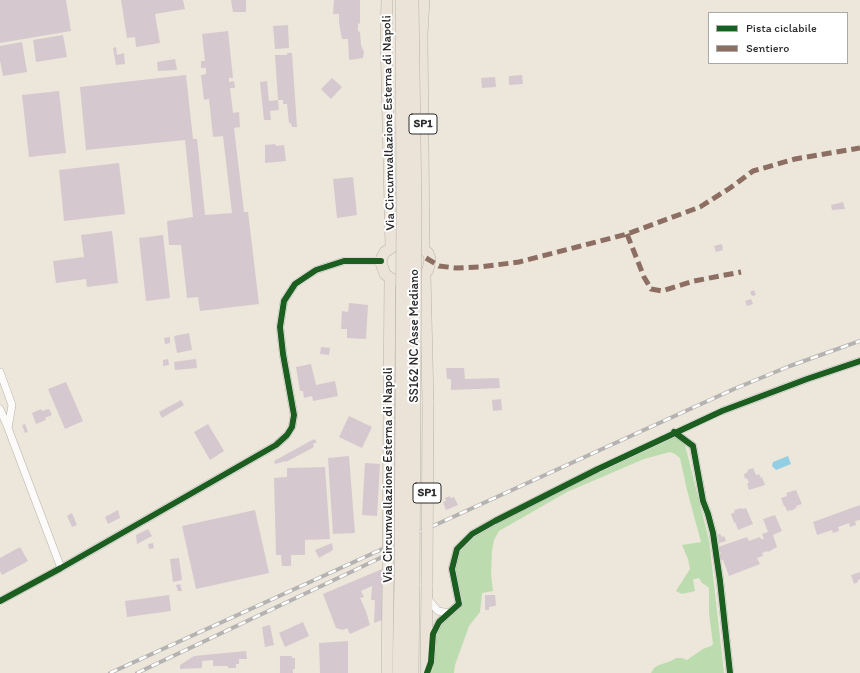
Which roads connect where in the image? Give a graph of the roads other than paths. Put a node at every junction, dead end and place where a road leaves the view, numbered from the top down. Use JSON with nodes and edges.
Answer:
{"nodes":[{"id":1,"x":387,"y":0,"type":"edge"},
{"id":2,"x":402,"y":0,"type":"edge"},
{"id":3,"x":412,"y":0,"type":"edge"},
{"id":4,"x":424,"y":0,"type":"edge"},
{"id":5,"x":382,"y":261,"type":"junction"},
{"id":6,"x":860,"y":361,"type":"edge"},
{"id":7,"x":0,"y":372,"type":"edge"},
{"id":8,"x":0,"y":409,"type":"edge"},
{"id":9,"x":8,"y":428,"type":"junction"},
{"id":10,"x":674,"y":432,"type":"junction"},
{"id":11,"x":61,"y":568,"type":"junction"},
{"id":12,"x":401,"y":583,"type":"junction"},
{"id":13,"x":427,"y":598,"type":"junction"},
{"id":14,"x":0,"y":601,"type":"edge"},
{"id":15,"x":449,"y":612,"type":"junction"},
{"id":16,"x":387,"y":673,"type":"edge"},
{"id":17,"x":399,"y":673,"type":"edge"},
{"id":18,"x":412,"y":673,"type":"edge"},
{"id":19,"x":427,"y":673,"type":"edge"},
{"id":20,"x":730,"y":673,"type":"edge"}],
"edges":[{"from":1,"to":5,"type":"main road","name":"Via Circumvallazione Esterna di Napoli"},
{"from":2,"to":12,"type":"highway","name":"SS162 NC Asse Mediano","bridge":true},
{"from":3,"to":12,"type":"highway","name":"SS162 NC Asse Mediano","bridge":true},
{"from":4,"to":13,"type":"main road","number":"SP1","bridge":true},
{"from":5,"to":11,"type":"street"},
{"from":5,"to":12,"type":"main road","name":"Via Circumvallazione Esterna di Napoli","bridge":true},
{"from":6,"to":10,"type":"street"},
{"from":7,"to":9,"type":"street"},
{"from":8,"to":9,"type":"street"},
{"from":9,"to":11,"type":"street"},
{"from":10,"to":15,"type":"street"},
{"from":10,"to":20,"type":"street"},
{"from":11,"to":14,"type":"street"},
{"from":12,"to":16,"type":"main road","name":"Via Circumvallazione Esterna di Napoli"},
{"from":12,"to":17,"type":"highway","name":"SS162 NC Asse Mediano"},
{"from":12,"to":18,"type":"highway","name":"SS162 NC Asse Mediano"},
{"from":13,"to":15,"type":"street"},
{"from":13,"to":19,"type":"main road","number":"SP1"},
{"from":15,"to":19,"type":"street"}]}
